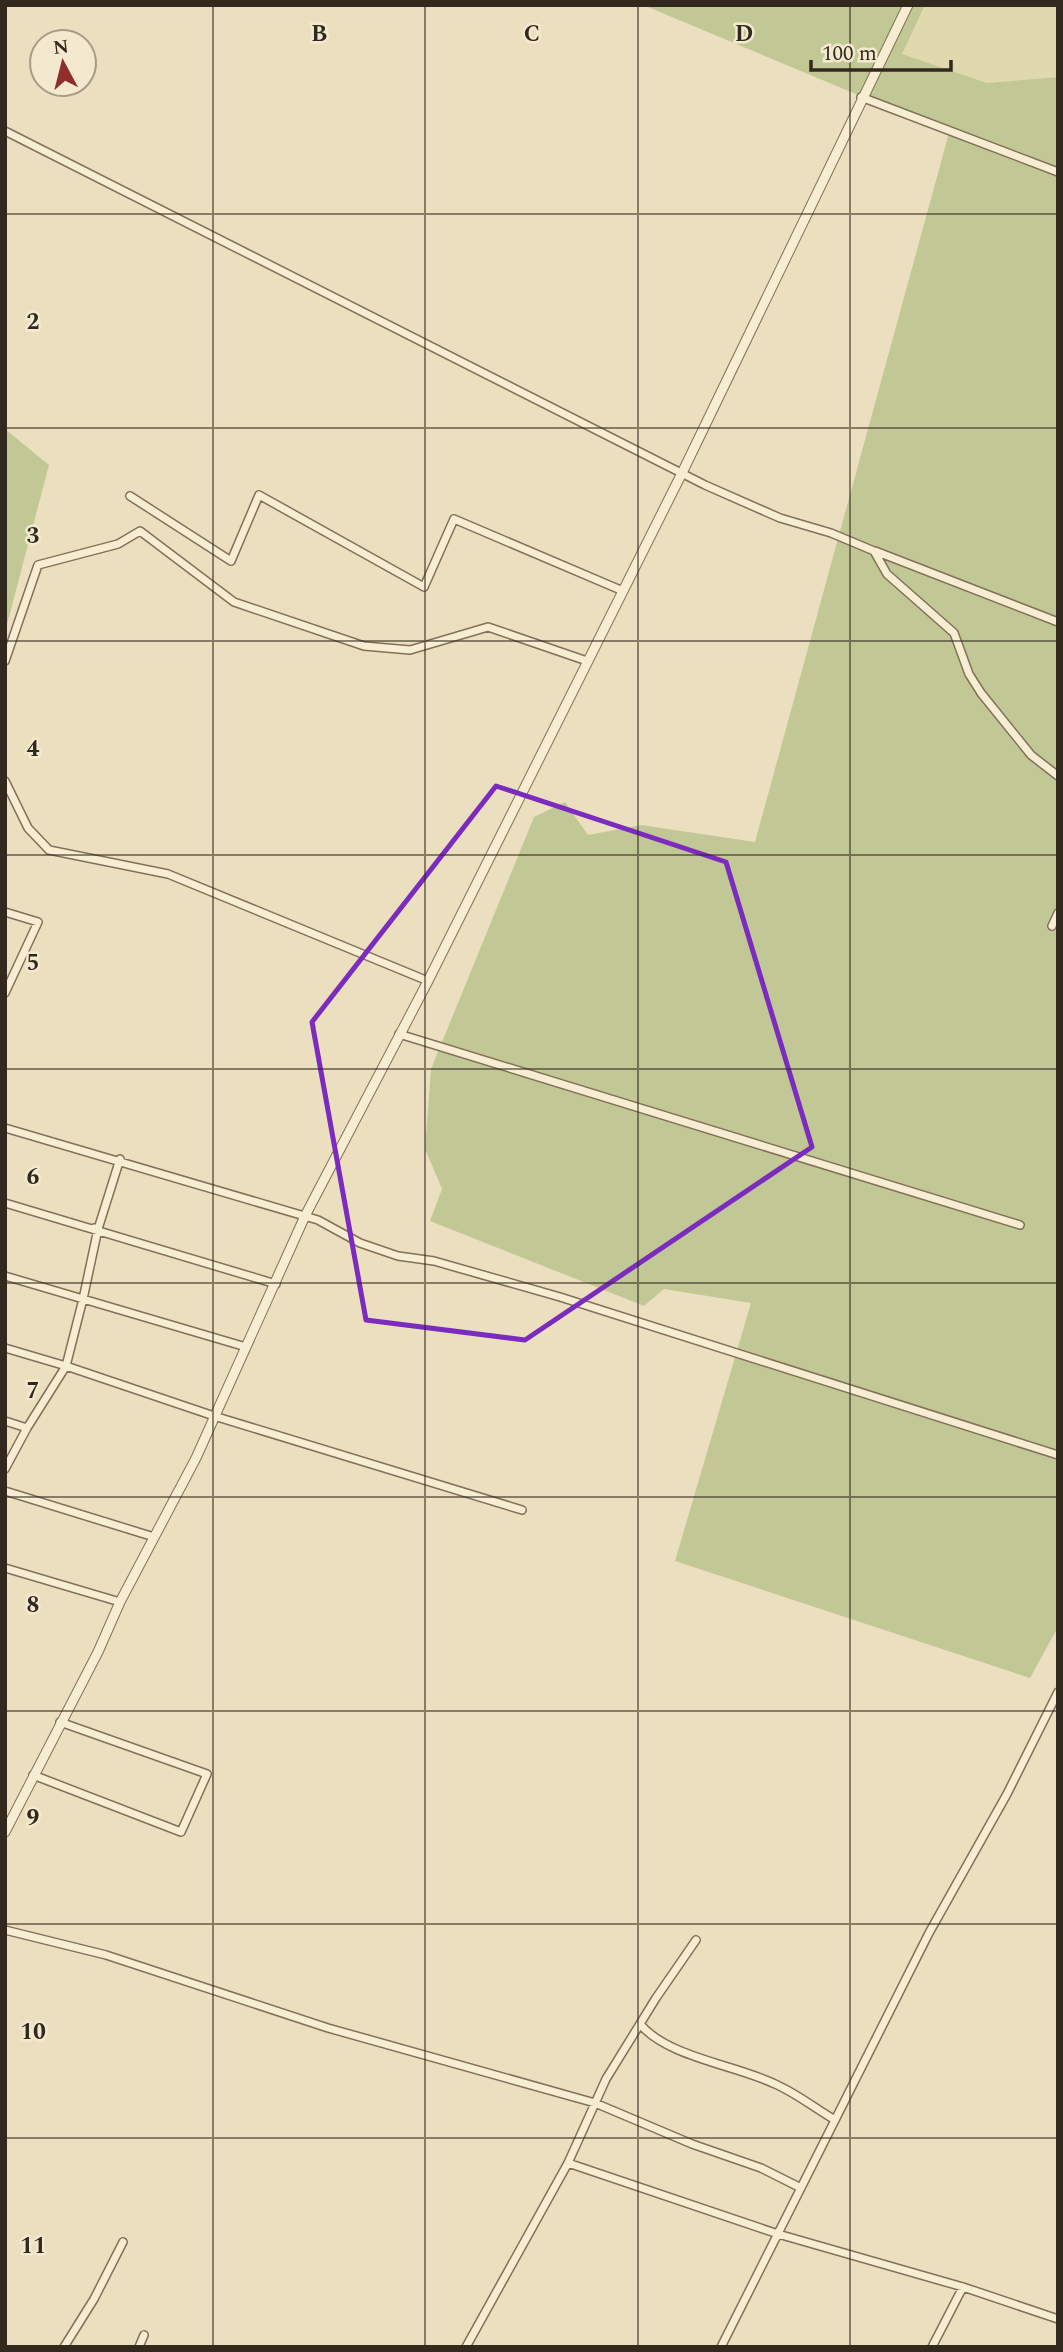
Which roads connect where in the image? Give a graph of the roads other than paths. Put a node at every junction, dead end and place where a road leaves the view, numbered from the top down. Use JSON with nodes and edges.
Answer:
{"nodes":[{"id":1,"x":908,"y":5,"type":"edge"},
{"id":2,"x":861,"y":97,"type":"junction"},
{"id":3,"x":5,"y":131,"type":"edge"},
{"id":4,"x":1058,"y":172,"type":"edge"},
{"id":5,"x":683,"y":471,"type":"junction"},
{"id":6,"x":130,"y":496,"type":"dead end"},
{"id":7,"x":874,"y":551,"type":"junction"},
{"id":8,"x":623,"y":591,"type":"junction"},
{"id":9,"x":1058,"y":622,"type":"edge"},
{"id":10,"x":5,"y":661,"type":"edge"},
{"id":11,"x":587,"y":661,"type":"junction"},
{"id":12,"x":1058,"y":776,"type":"edge"},
{"id":13,"x":5,"y":781,"type":"edge"},
{"id":14,"x":5,"y":912,"type":"edge"},
{"id":15,"x":1058,"y":913,"type":"edge"},
{"id":16,"x":1052,"y":926,"type":"dead end"},
{"id":17,"x":428,"y":981,"type":"junction"},
{"id":18,"x":6,"y":990,"type":"edge"},
{"id":19,"x":399,"y":1034,"type":"junction"},
{"id":20,"x":5,"y":1128,"type":"edge"},
{"id":21,"x":120,"y":1159,"type":"junction"},
{"id":22,"x":5,"y":1204,"type":"edge"},
{"id":23,"x":305,"y":1216,"type":"junction"},
{"id":24,"x":1020,"y":1225,"type":"dead end"},
{"id":25,"x":98,"y":1229,"type":"junction"},
{"id":26,"x":5,"y":1276,"type":"edge"},
{"id":27,"x":276,"y":1284,"type":"junction"},
{"id":28,"x":83,"y":1299,"type":"junction"},
{"id":29,"x":246,"y":1347,"type":"junction"},
{"id":30,"x":5,"y":1348,"type":"edge"},
{"id":31,"x":66,"y":1366,"type":"junction"},
{"id":32,"x":214,"y":1416,"type":"junction"},
{"id":33,"x":5,"y":1421,"type":"edge"},
{"id":34,"x":27,"y":1428,"type":"junction"},
{"id":35,"x":1058,"y":1455,"type":"edge"},
{"id":36,"x":5,"y":1469,"type":"edge"},
{"id":37,"x":5,"y":1491,"type":"edge"},
{"id":38,"x":522,"y":1510,"type":"dead end"},
{"id":39,"x":155,"y":1537,"type":"junction"},
{"id":40,"x":5,"y":1568,"type":"edge"},
{"id":41,"x":120,"y":1602,"type":"junction"},
{"id":42,"x":1058,"y":1692,"type":"edge"},
{"id":43,"x":60,"y":1721,"type":"junction"},
{"id":44,"x":33,"y":1775,"type":"junction"},
{"id":45,"x":5,"y":1832,"type":"edge"},
{"id":46,"x":5,"y":1930,"type":"edge"},
{"id":47,"x":696,"y":1940,"type":"dead end"},
{"id":48,"x":640,"y":2024,"type":"junction"},
{"id":49,"x":596,"y":2103,"type":"junction"},
{"id":50,"x":835,"y":2120,"type":"junction"},
{"id":51,"x":568,"y":2164,"type":"junction"},
{"id":52,"x":801,"y":2188,"type":"junction"},
{"id":53,"x":778,"y":2234,"type":"junction"},
{"id":54,"x":123,"y":2242,"type":"dead end"},
{"id":55,"x":963,"y":2287,"type":"junction"},
{"id":56,"x":1058,"y":2319,"type":"edge"},
{"id":57,"x":144,"y":2335,"type":"dead end"},
{"id":58,"x":64,"y":2347,"type":"edge"},
{"id":59,"x":138,"y":2347,"type":"edge"},
{"id":60,"x":466,"y":2347,"type":"edge"},
{"id":61,"x":721,"y":2347,"type":"edge"},
{"id":62,"x":932,"y":2347,"type":"edge"}],
"edges":[{"from":1,"to":2,"type":"street"},
{"from":2,"to":4,"type":"street"},
{"from":2,"to":5,"type":"street"},
{"from":3,"to":5,"type":"street"},
{"from":5,"to":7,"type":"street"},
{"from":5,"to":8,"type":"street"},
{"from":6,"to":8,"type":"street"},
{"from":7,"to":9,"type":"street"},
{"from":7,"to":12,"type":"street"},
{"from":8,"to":11,"type":"street"},
{"from":10,"to":11,"type":"street"},
{"from":11,"to":17,"type":"street"},
{"from":13,"to":17,"type":"street"},
{"from":14,"to":18,"type":"street"},
{"from":15,"to":16,"type":"street"},
{"from":17,"to":19,"type":"street"},
{"from":19,"to":23,"type":"street"},
{"from":19,"to":24,"type":"street"},
{"from":20,"to":21,"type":"street"},
{"from":21,"to":23,"type":"street"},
{"from":21,"to":25,"type":"street"},
{"from":22,"to":25,"type":"street"},
{"from":23,"to":27,"type":"street"},
{"from":23,"to":35,"type":"street"},
{"from":25,"to":27,"type":"street"},
{"from":25,"to":28,"type":"street"},
{"from":26,"to":28,"type":"street"},
{"from":27,"to":29,"type":"street"},
{"from":28,"to":29,"type":"street"},
{"from":28,"to":31,"type":"street"},
{"from":29,"to":32,"type":"street"},
{"from":30,"to":31,"type":"street"},
{"from":31,"to":32,"type":"street"},
{"from":31,"to":34,"type":"street"},
{"from":32,"to":38,"type":"street"},
{"from":32,"to":39,"type":"street"},
{"from":33,"to":34,"type":"street"},
{"from":34,"to":36,"type":"street"},
{"from":37,"to":39,"type":"street"},
{"from":39,"to":41,"type":"street"},
{"from":40,"to":41,"type":"street"},
{"from":41,"to":43,"type":"street"},
{"from":42,"to":50,"type":"street"},
{"from":43,"to":44,"type":"street"},
{"from":43,"to":44,"type":"street"},
{"from":44,"to":45,"type":"street"},
{"from":46,"to":49,"type":"street"},
{"from":47,"to":48,"type":"street"},
{"from":48,"to":49,"type":"street"},
{"from":48,"to":50,"type":"street"},
{"from":49,"to":51,"type":"street"},
{"from":49,"to":52,"type":"street"},
{"from":50,"to":52,"type":"street"},
{"from":51,"to":53,"type":"street"},
{"from":51,"to":60,"type":"street"},
{"from":52,"to":53,"type":"street"},
{"from":53,"to":55,"type":"street"},
{"from":53,"to":61,"type":"street"},
{"from":54,"to":58,"type":"street"},
{"from":55,"to":56,"type":"street"},
{"from":55,"to":62,"type":"street"},
{"from":57,"to":59,"type":"street"}]}
